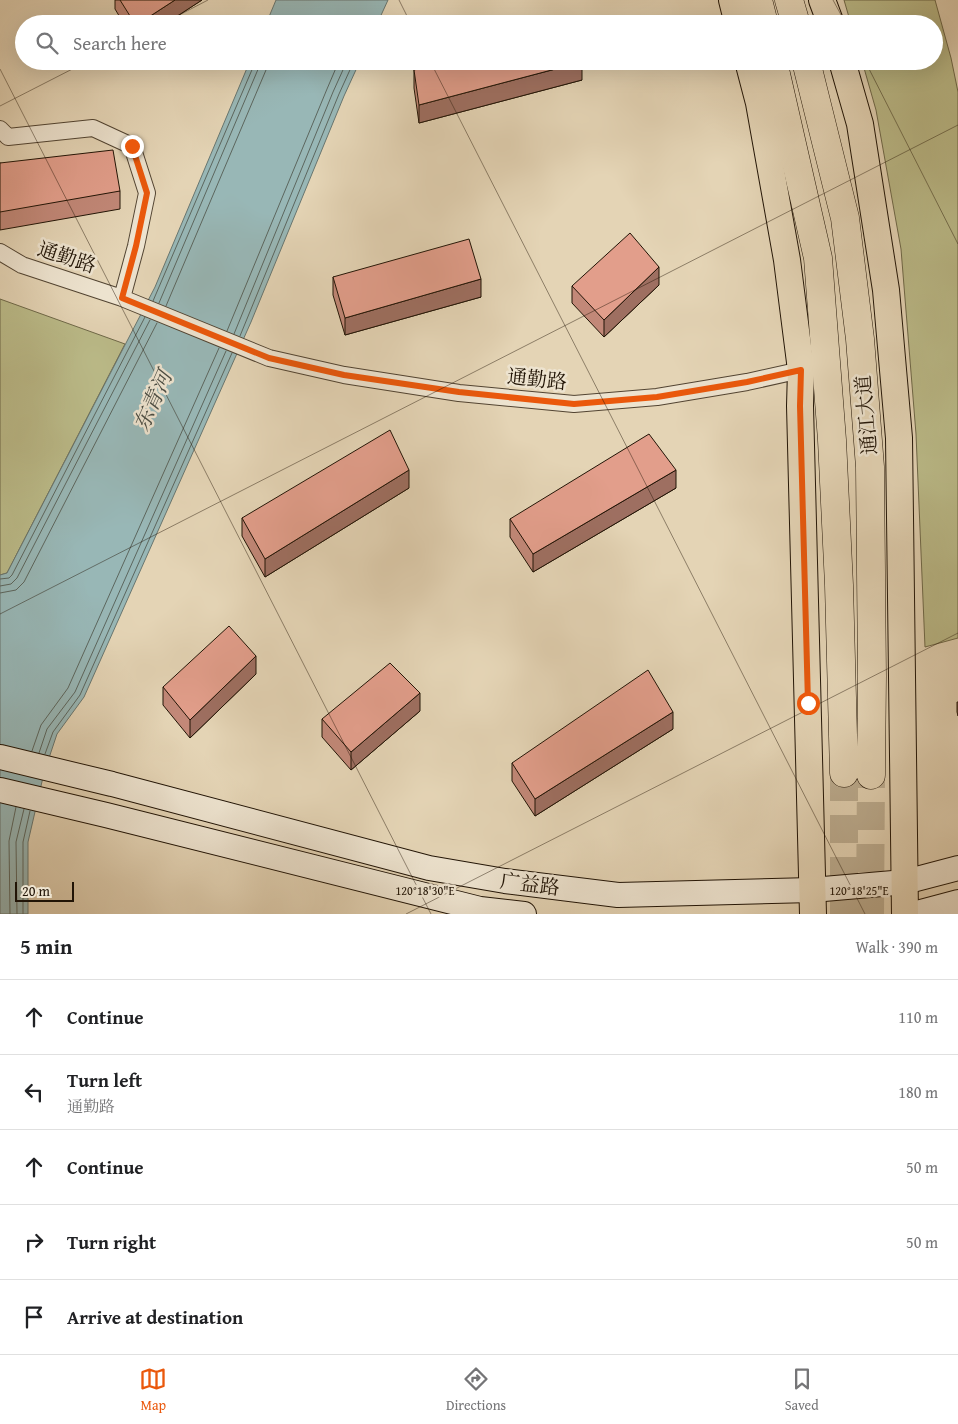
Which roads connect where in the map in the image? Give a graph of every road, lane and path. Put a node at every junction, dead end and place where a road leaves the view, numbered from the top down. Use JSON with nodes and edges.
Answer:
{"nodes":[{"id":1,"x":732,"y":0,"type":"edge"},
{"id":2,"x":758,"y":0,"type":"edge"},
{"id":3,"x":822,"y":0,"type":"edge"},
{"id":4,"x":736,"y":15,"type":"edge"},
{"id":5,"x":762,"y":15,"type":"edge"},
{"id":6,"x":828,"y":15,"type":"edge"},
{"id":7,"x":750,"y":70,"type":"edge"},
{"id":8,"x":775,"y":70,"type":"edge"},
{"id":9,"x":808,"y":70,"type":"edge"},
{"id":10,"x":845,"y":70,"type":"edge"},
{"id":11,"x":0,"y":129,"type":"edge"},
{"id":12,"x":0,"y":252,"type":"edge"},
{"id":13,"x":122,"y":298,"type":"junction"},
{"id":14,"x":801,"y":370,"type":"junction"},
{"id":15,"x":0,"y":757,"type":"edge"},
{"id":16,"x":844,"y":773,"type":"tunnel mouth"},
{"id":17,"x":871,"y":775,"type":"tunnel mouth"},
{"id":18,"x":0,"y":790,"type":"edge"},
{"id":19,"x":958,"y":868,"type":"edge"},
{"id":20,"x":905,"y":882,"type":"junction"},
{"id":21,"x":812,"y":902,"type":"edge"},
{"id":22,"x":958,"y":902,"type":"edge"},
{"id":23,"x":524,"y":914,"type":"edge"},
{"id":24,"x":905,"y":914,"type":"edge"},
{"id":25,"x":913,"y":914,"type":"edge"}],
"edges":[{"from":1,"to":4,"type":"main road"},
{"from":2,"to":5,"type":"highway"},
{"from":3,"to":6,"type":"main road"},
{"from":7,"to":14,"type":"main road"},
{"from":8,"to":16,"type":"highway","name":"通江大道"},
{"from":9,"to":17,"type":"highway","name":"通江大道"},
{"from":10,"to":20,"type":"main road"},
{"from":11,"to":13,"type":"street"},
{"from":12,"to":13,"type":"street","name":"通勤路"},
{"from":13,"to":14,"type":"street","name":"通勤路"},
{"from":14,"to":21,"type":"main road"},
{"from":15,"to":21,"type":"main road","name":"广益路"},
{"from":18,"to":23,"type":"main road","name":"广益路"},
{"from":19,"to":20,"type":"main road","name":"广益路"},
{"from":20,"to":21,"type":"main road","name":"广益路"},
{"from":20,"to":24,"type":"main road"},
{"from":22,"to":25,"type":"main road"}]}
